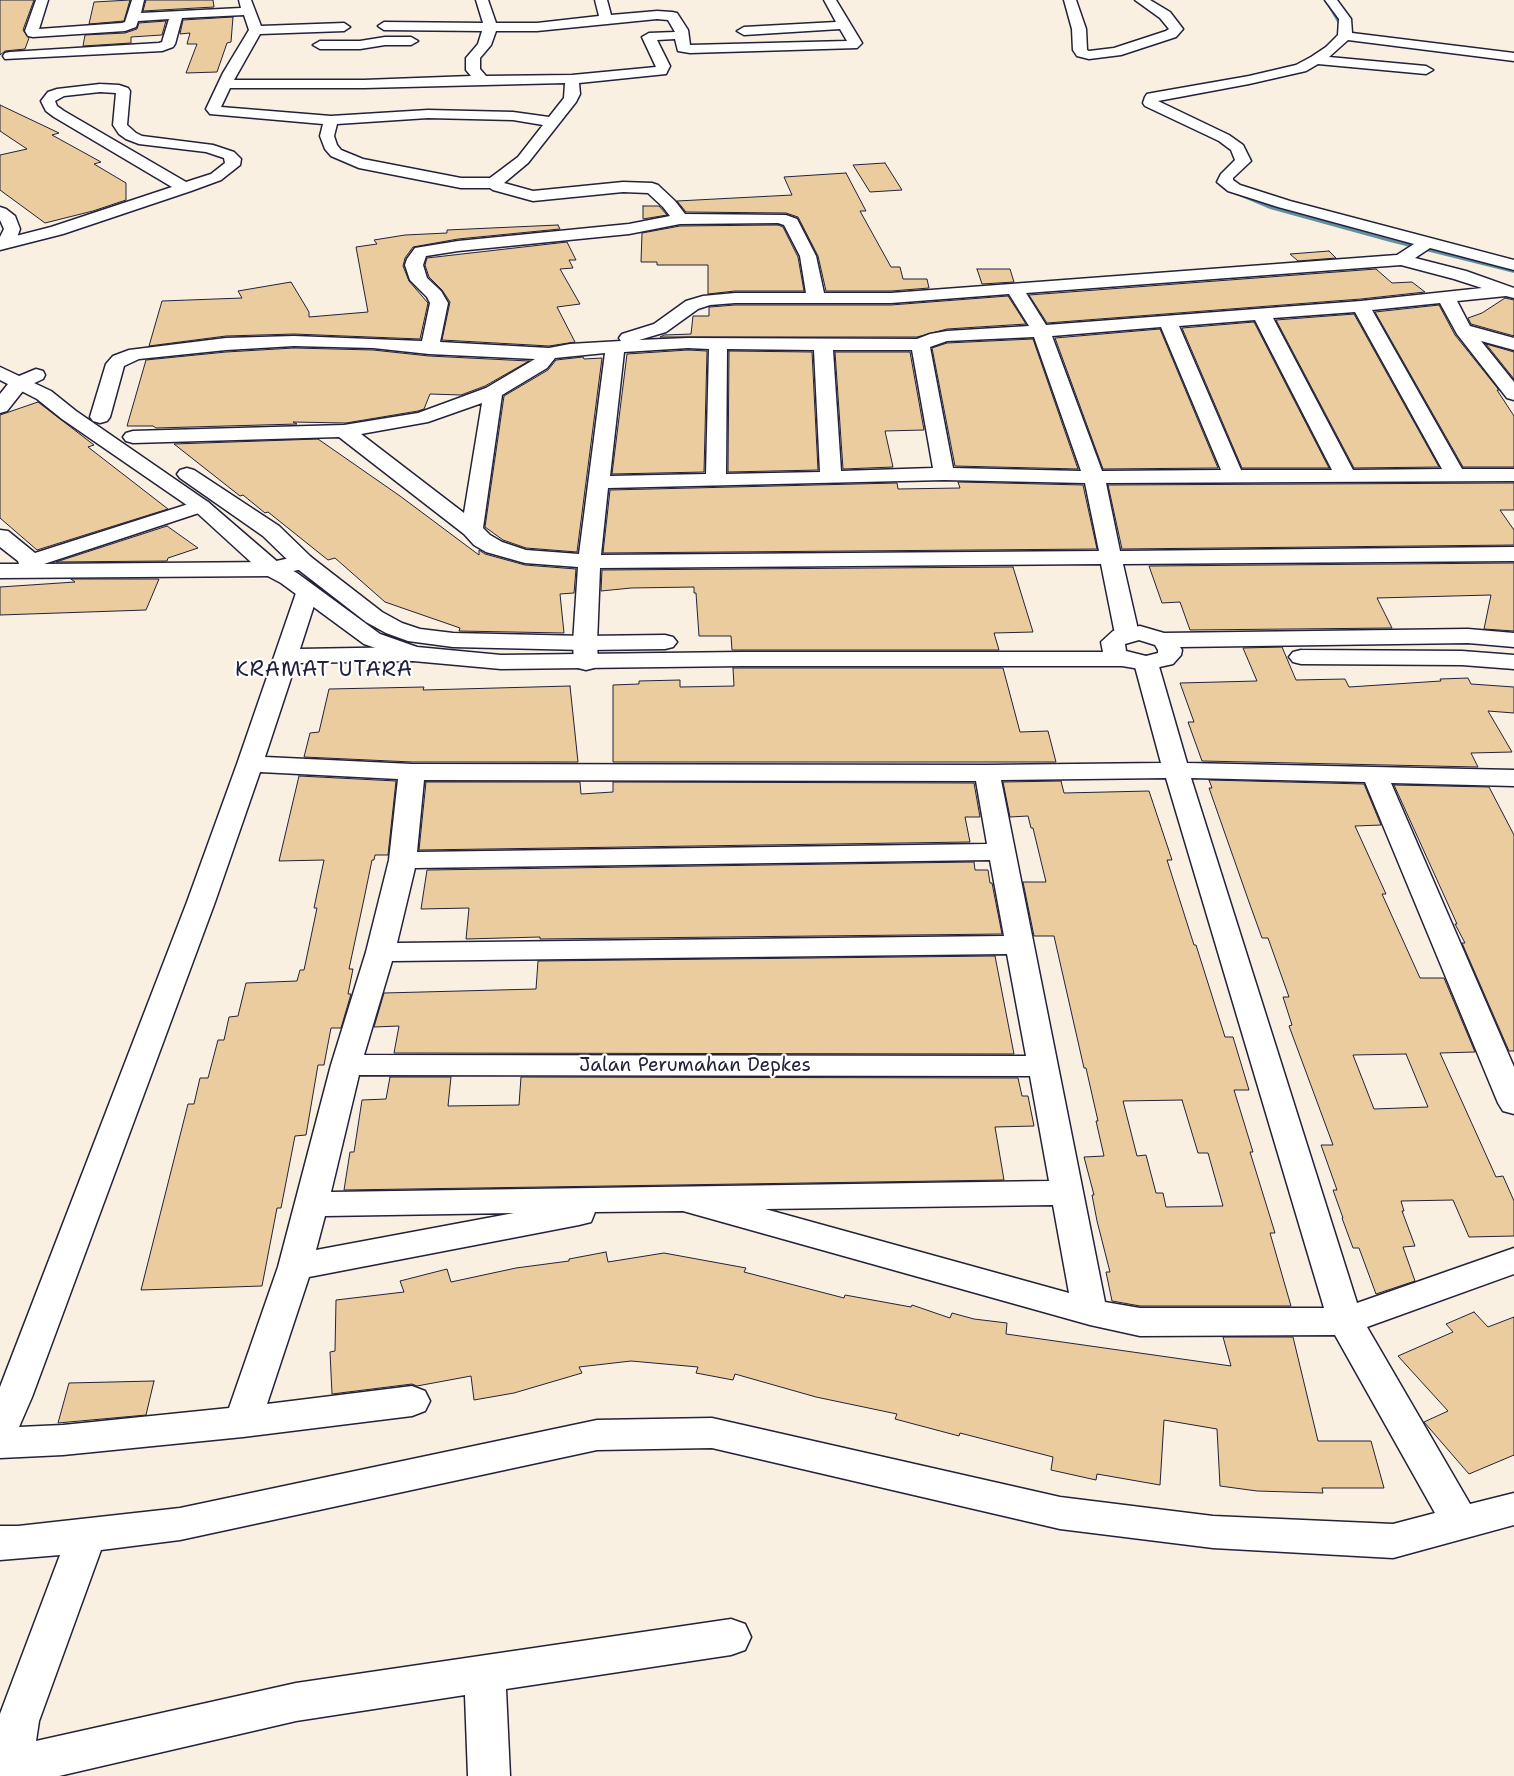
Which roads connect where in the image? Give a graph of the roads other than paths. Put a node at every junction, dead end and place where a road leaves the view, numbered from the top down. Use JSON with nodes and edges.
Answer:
{"nodes":[{"id":1,"x":42,"y":0,"type":"edge"},
{"id":2,"x":138,"y":0,"type":"edge"},
{"id":3,"x":482,"y":0,"type":"edge"},
{"id":4,"x":601,"y":0,"type":"edge"},
{"id":5,"x":830,"y":0,"type":"edge"},
{"id":6,"x":1070,"y":0,"type":"edge"},
{"id":7,"x":1141,"y":0,"type":"edge"},
{"id":8,"x":1331,"y":0,"type":"edge"},
{"id":9,"x":247,"y":5,"type":"edge"},
{"id":10,"x":176,"y":16,"type":"junction"},
{"id":11,"x":134,"y":17,"type":"junction"},
{"id":12,"x":606,"y":19,"type":"junction"},
{"id":13,"x":845,"y":25,"type":"junction"},
{"id":14,"x":384,"y":26,"type":"dead end"},
{"id":15,"x":491,"y":28,"type":"junction"},
{"id":16,"x":256,"y":30,"type":"junction"},
{"id":17,"x":682,"y":34,"type":"junction"},
{"id":18,"x":1345,"y":36,"type":"junction"},
{"id":19,"x":428,"y":42,"type":"dead end"},
{"id":20,"x":735,"y":42,"type":"dead end"},
{"id":21,"x":466,"y":44,"type":"dead end"},
{"id":22,"x":484,"y":45,"type":"junction"},
{"id":23,"x":10,"y":56,"type":"dead end"},
{"id":24,"x":1514,"y":57,"type":"edge"},
{"id":25,"x":1316,"y":60,"type":"junction"},
{"id":26,"x":305,"y":68,"type":"dead end"},
{"id":27,"x":1426,"y":70,"type":"dead end"},
{"id":28,"x":572,"y":79,"type":"junction"},
{"id":29,"x":482,"y":80,"type":"junction"},
{"id":30,"x":295,"y":83,"type":"junction"},
{"id":31,"x":225,"y":84,"type":"junction"},
{"id":32,"x":331,"y":120,"type":"junction"},
{"id":33,"x":553,"y":122,"type":"junction"},
{"id":34,"x":496,"y":185,"type":"junction"},
{"id":35,"x":185,"y":188,"type":"junction"},
{"id":36,"x":0,"y":212,"type":"edge"},
{"id":37,"x":680,"y":219,"type":"junction"},
{"id":38,"x":1427,"y":242,"type":"junction"},
{"id":39,"x":0,"y":245,"type":"edge"},
{"id":40,"x":1406,"y":257,"type":"junction"},
{"id":41,"x":1514,"y":265,"type":"edge"},
{"id":42,"x":1015,"y":290,"type":"junction"},
{"id":43,"x":1510,"y":292,"type":"edge"},
{"id":44,"x":1445,"y":296,"type":"junction"},
{"id":45,"x":816,"y":298,"type":"junction"},
{"id":46,"x":1361,"y":306,"type":"junction"},
{"id":47,"x":1261,"y":313,"type":"junction"},
{"id":48,"x":1168,"y":322,"type":"junction"},
{"id":49,"x":1463,"y":330,"type":"junction"},
{"id":50,"x":1041,"y":331,"type":"junction"},
{"id":51,"x":823,"y":344,"type":"junction"},
{"id":52,"x":1514,"y":344,"type":"edge"},
{"id":53,"x":718,"y":345,"type":"junction"},
{"id":54,"x":920,"y":345,"type":"junction"},
{"id":55,"x":429,"y":348,"type":"junction"},
{"id":56,"x":615,"y":348,"type":"junction"},
{"id":57,"x":570,"y":350,"type":"junction"},
{"id":58,"x":548,"y":354,"type":"junction"},
{"id":59,"x":0,"y":355,"type":"edge"},
{"id":60,"x":0,"y":373,"type":"edge"},
{"id":61,"x":28,"y":379,"type":"junction"},
{"id":62,"x":493,"y":392,"type":"junction"},
{"id":63,"x":1514,"y":394,"type":"edge"},
{"id":64,"x":0,"y":407,"type":"edge"},
{"id":65,"x":100,"y":417,"type":"junction"},
{"id":66,"x":344,"y":431,"type":"junction"},
{"id":67,"x":133,"y":437,"type":"junction"},
{"id":68,"x":944,"y":474,"type":"junction"},
{"id":69,"x":1514,"y":475,"type":"edge"},
{"id":70,"x":1346,"y":476,"type":"junction"},
{"id":71,"x":1455,"y":476,"type":"junction"},
{"id":72,"x":1094,"y":477,"type":"junction"},
{"id":73,"x":1234,"y":477,"type":"junction"},
{"id":74,"x":831,"y":478,"type":"junction"},
{"id":75,"x":716,"y":480,"type":"junction"},
{"id":76,"x":599,"y":482,"type":"junction"},
{"id":77,"x":201,"y":506,"type":"junction"},
{"id":78,"x":472,"y":529,"type":"junction"},
{"id":79,"x":0,"y":536,"type":"edge"},
{"id":80,"x":1514,"y":554,"type":"edge"},
{"id":81,"x":1112,"y":558,"type":"junction"},
{"id":82,"x":32,"y":561,"type":"junction"},
{"id":83,"x":589,"y":561,"type":"junction"},
{"id":84,"x":303,"y":562,"type":"junction"},
{"id":85,"x":272,"y":569,"type":"junction"},
{"id":86,"x":0,"y":571,"type":"edge"},
{"id":87,"x":307,"y":593,"type":"junction"},
{"id":88,"x":1514,"y":640,"type":"edge"},
{"id":89,"x":1139,"y":650,"type":"junction"},
{"id":90,"x":586,"y":653,"type":"junction"},
{"id":91,"x":412,"y":654,"type":"junction"},
{"id":92,"x":285,"y":656,"type":"junction"},
{"id":93,"x":1514,"y":662,"type":"edge"},
{"id":94,"x":250,"y":764,"type":"junction"},
{"id":95,"x":1176,"y":770,"type":"junction"},
{"id":96,"x":412,"y":772,"type":"junction"},
{"id":97,"x":987,"y":773,"type":"junction"},
{"id":98,"x":1375,"y":775,"type":"junction"},
{"id":99,"x":1513,"y":779,"type":"edge"},
{"id":100,"x":1002,"y":852,"type":"junction"},
{"id":101,"x":403,"y":860,"type":"junction"},
{"id":102,"x":1020,"y":945,"type":"junction"},
{"id":103,"x":380,"y":952,"type":"junction"},
{"id":104,"x":346,"y":1065,"type":"junction"},
{"id":105,"x":1044,"y":1066,"type":"junction"},
{"id":106,"x":1514,"y":1103,"type":"edge"},
{"id":107,"x":1068,"y":1193,"type":"junction"},
{"id":108,"x":651,"y":1199,"type":"junction"},
{"id":109,"x":684,"y":1199,"type":"junction"},
{"id":110,"x":312,"y":1204,"type":"junction"},
{"id":111,"x":1514,"y":1261,"type":"edge"},
{"id":112,"x":295,"y":1267,"type":"junction"},
{"id":113,"x":1090,"y":1312,"type":"junction"},
{"id":114,"x":1345,"y":1321,"type":"junction"},
{"id":115,"x":412,"y":1401,"type":"dead end"},
{"id":116,"x":243,"y":1422,"type":"junction"},
{"id":117,"x":0,"y":1428,"type":"edge"},
{"id":118,"x":0,"y":1443,"type":"edge"},
{"id":119,"x":1514,"y":1509,"type":"edge"},
{"id":120,"x":1460,"y":1522,"type":"junction"},
{"id":121,"x":87,"y":1535,"type":"junction"},
{"id":122,"x":0,"y":1543,"type":"edge"},
{"id":123,"x":731,"y":1638,"type":"dead end"},
{"id":124,"x":485,"y":1674,"type":"junction"},
{"id":125,"x":10,"y":1771,"type":"edge"},
{"id":126,"x":489,"y":1776,"type":"edge"}],
"edges":[{"from":1,"to":11,"type":"street"},
{"from":2,"to":11,"type":"street"},
{"from":3,"to":15,"type":"street"},
{"from":4,"to":12,"type":"street"},
{"from":5,"to":13,"type":"street"},
{"from":6,"to":7,"type":"street"},
{"from":8,"to":18,"type":"street"},
{"from":9,"to":10,"type":"street"},
{"from":9,"to":16,"type":"street"},
{"from":10,"to":11,"type":"street"},
{"from":10,"to":23,"type":"street"},
{"from":12,"to":15,"type":"street"},
{"from":12,"to":17,"type":"street"},
{"from":13,"to":17,"type":"street"},
{"from":13,"to":20,"type":"street"},
{"from":14,"to":15,"type":"street"},
{"from":15,"to":22,"type":"street"},
{"from":16,"to":19,"type":"street"},
{"from":16,"to":31,"type":"street"},
{"from":17,"to":28,"type":"street"},
{"from":18,"to":24,"type":"street"},
{"from":18,"to":25,"type":"street"},
{"from":21,"to":22,"type":"street"},
{"from":22,"to":29,"type":"street"},
{"from":25,"to":27,"type":"street"},
{"from":25,"to":38,"type":"street"},
{"from":26,"to":30,"type":"street"},
{"from":28,"to":29,"type":"street"},
{"from":28,"to":33,"type":"street"},
{"from":29,"to":30,"type":"street"},
{"from":30,"to":31,"type":"street"},
{"from":31,"to":32,"type":"street"},
{"from":32,"to":33,"type":"street"},
{"from":32,"to":34,"type":"street"},
{"from":33,"to":34,"type":"street"},
{"from":34,"to":37,"type":"street"},
{"from":35,"to":35,"type":"street"},
{"from":35,"to":39,"type":"street"},
{"from":36,"to":39,"type":"street"},
{"from":37,"to":45,"type":"street"},
{"from":37,"to":55,"type":"street"},
{"from":38,"to":40,"type":"street"},
{"from":38,"to":41,"type":"street"},
{"from":40,"to":42,"type":"street"},
{"from":40,"to":43,"type":"street"},
{"from":42,"to":45,"type":"street"},
{"from":42,"to":50,"type":"street"},
{"from":43,"to":44,"type":"street"},
{"from":44,"to":46,"type":"street"},
{"from":44,"to":49,"type":"street"},
{"from":45,"to":57,"type":"street"},
{"from":46,"to":47,"type":"street"},
{"from":46,"to":71,"type":"street"},
{"from":47,"to":48,"type":"street"},
{"from":47,"to":70,"type":"street"},
{"from":48,"to":50,"type":"street"},
{"from":48,"to":73,"type":"street"},
{"from":49,"to":52,"type":"street"},
{"from":49,"to":63,"type":"street"},
{"from":50,"to":54,"type":"street"},
{"from":50,"to":72,"type":"street"},
{"from":51,"to":53,"type":"street"},
{"from":51,"to":54,"type":"street"},
{"from":51,"to":74,"type":"street"},
{"from":53,"to":56,"type":"street"},
{"from":53,"to":75,"type":"street"},
{"from":54,"to":68,"type":"street"},
{"from":55,"to":58,"type":"street"},
{"from":55,"to":65,"type":"street"},
{"from":56,"to":57,"type":"street"},
{"from":56,"to":76,"type":"street"},
{"from":57,"to":58,"type":"street"},
{"from":58,"to":62,"type":"street"},
{"from":59,"to":61,"type":"street"},
{"from":60,"to":61,"type":"street"},
{"from":61,"to":64,"type":"street"},
{"from":61,"to":65,"type":"street"},
{"from":61,"to":77,"type":"street"},
{"from":62,"to":66,"type":"street"},
{"from":62,"to":78,"type":"street"},
{"from":65,"to":67,"type":"street"},
{"from":66,"to":67,"type":"street"},
{"from":66,"to":78,"type":"street"},
{"from":67,"to":84,"type":"street"},
{"from":68,"to":72,"type":"street"},
{"from":68,"to":74,"type":"street"},
{"from":69,"to":71,"type":"street"},
{"from":70,"to":71,"type":"street"},
{"from":70,"to":73,"type":"street"},
{"from":72,"to":73,"type":"street"},
{"from":72,"to":81,"type":"street"},
{"from":74,"to":75,"type":"street"},
{"from":75,"to":76,"type":"street"},
{"from":76,"to":83,"type":"street"},
{"from":77,"to":82,"type":"street"},
{"from":77,"to":85,"type":"street"},
{"from":78,"to":83,"type":"street"},
{"from":79,"to":82,"type":"street"},
{"from":80,"to":81,"type":"street"},
{"from":81,"to":83,"type":"street"},
{"from":81,"to":89,"type":"street"},
{"from":82,"to":86,"type":"street"},
{"from":83,"to":90,"type":"street"},
{"from":84,"to":85,"type":"street"},
{"from":84,"to":90,"type":"street"},
{"from":85,"to":86,"type":"street"},
{"from":85,"to":87,"type":"street"},
{"from":87,"to":91,"type":"street"},
{"from":87,"to":92,"type":"street"},
{"from":88,"to":89,"type":"street"},
{"from":89,"to":90,"type":"street"},
{"from":89,"to":93,"type":"street"},
{"from":89,"to":95,"type":"street"},
{"from":90,"to":91,"type":"street"},
{"from":91,"to":92,"type":"street"},
{"from":92,"to":94,"type":"street"},
{"from":94,"to":96,"type":"street"},
{"from":94,"to":117,"type":"street"},
{"from":95,"to":97,"type":"street"},
{"from":95,"to":98,"type":"street"},
{"from":95,"to":114,"type":"street"},
{"from":96,"to":97,"type":"street"},
{"from":96,"to":101,"type":"street"},
{"from":97,"to":100,"type":"street"},
{"from":98,"to":99,"type":"street"},
{"from":98,"to":106,"type":"street"},
{"from":100,"to":101,"type":"street"},
{"from":100,"to":102,"type":"street"},
{"from":101,"to":103,"type":"street"},
{"from":102,"to":103,"type":"street"},
{"from":102,"to":105,"type":"street"},
{"from":103,"to":104,"type":"street"},
{"from":104,"to":105,"type":"street","name":"Jalan Perumahan Depkes"},
{"from":104,"to":110,"type":"street"},
{"from":105,"to":107,"type":"street"},
{"from":107,"to":109,"type":"street"},
{"from":107,"to":113,"type":"street"},
{"from":108,"to":109,"type":"street"},
{"from":108,"to":110,"type":"street"},
{"from":108,"to":112,"type":"street"},
{"from":109,"to":113,"type":"street"},
{"from":110,"to":112,"type":"street"},
{"from":111,"to":114,"type":"street"},
{"from":112,"to":116,"type":"street"},
{"from":113,"to":114,"type":"street"},
{"from":114,"to":120,"type":"street"},
{"from":115,"to":116,"type":"street"},
{"from":116,"to":118,"type":"street"},
{"from":119,"to":120,"type":"street"},
{"from":120,"to":121,"type":"street"},
{"from":121,"to":122,"type":"street"},
{"from":121,"to":125,"type":"street"},
{"from":123,"to":124,"type":"street"},
{"from":124,"to":125,"type":"street"},
{"from":124,"to":126,"type":"street"}]}
